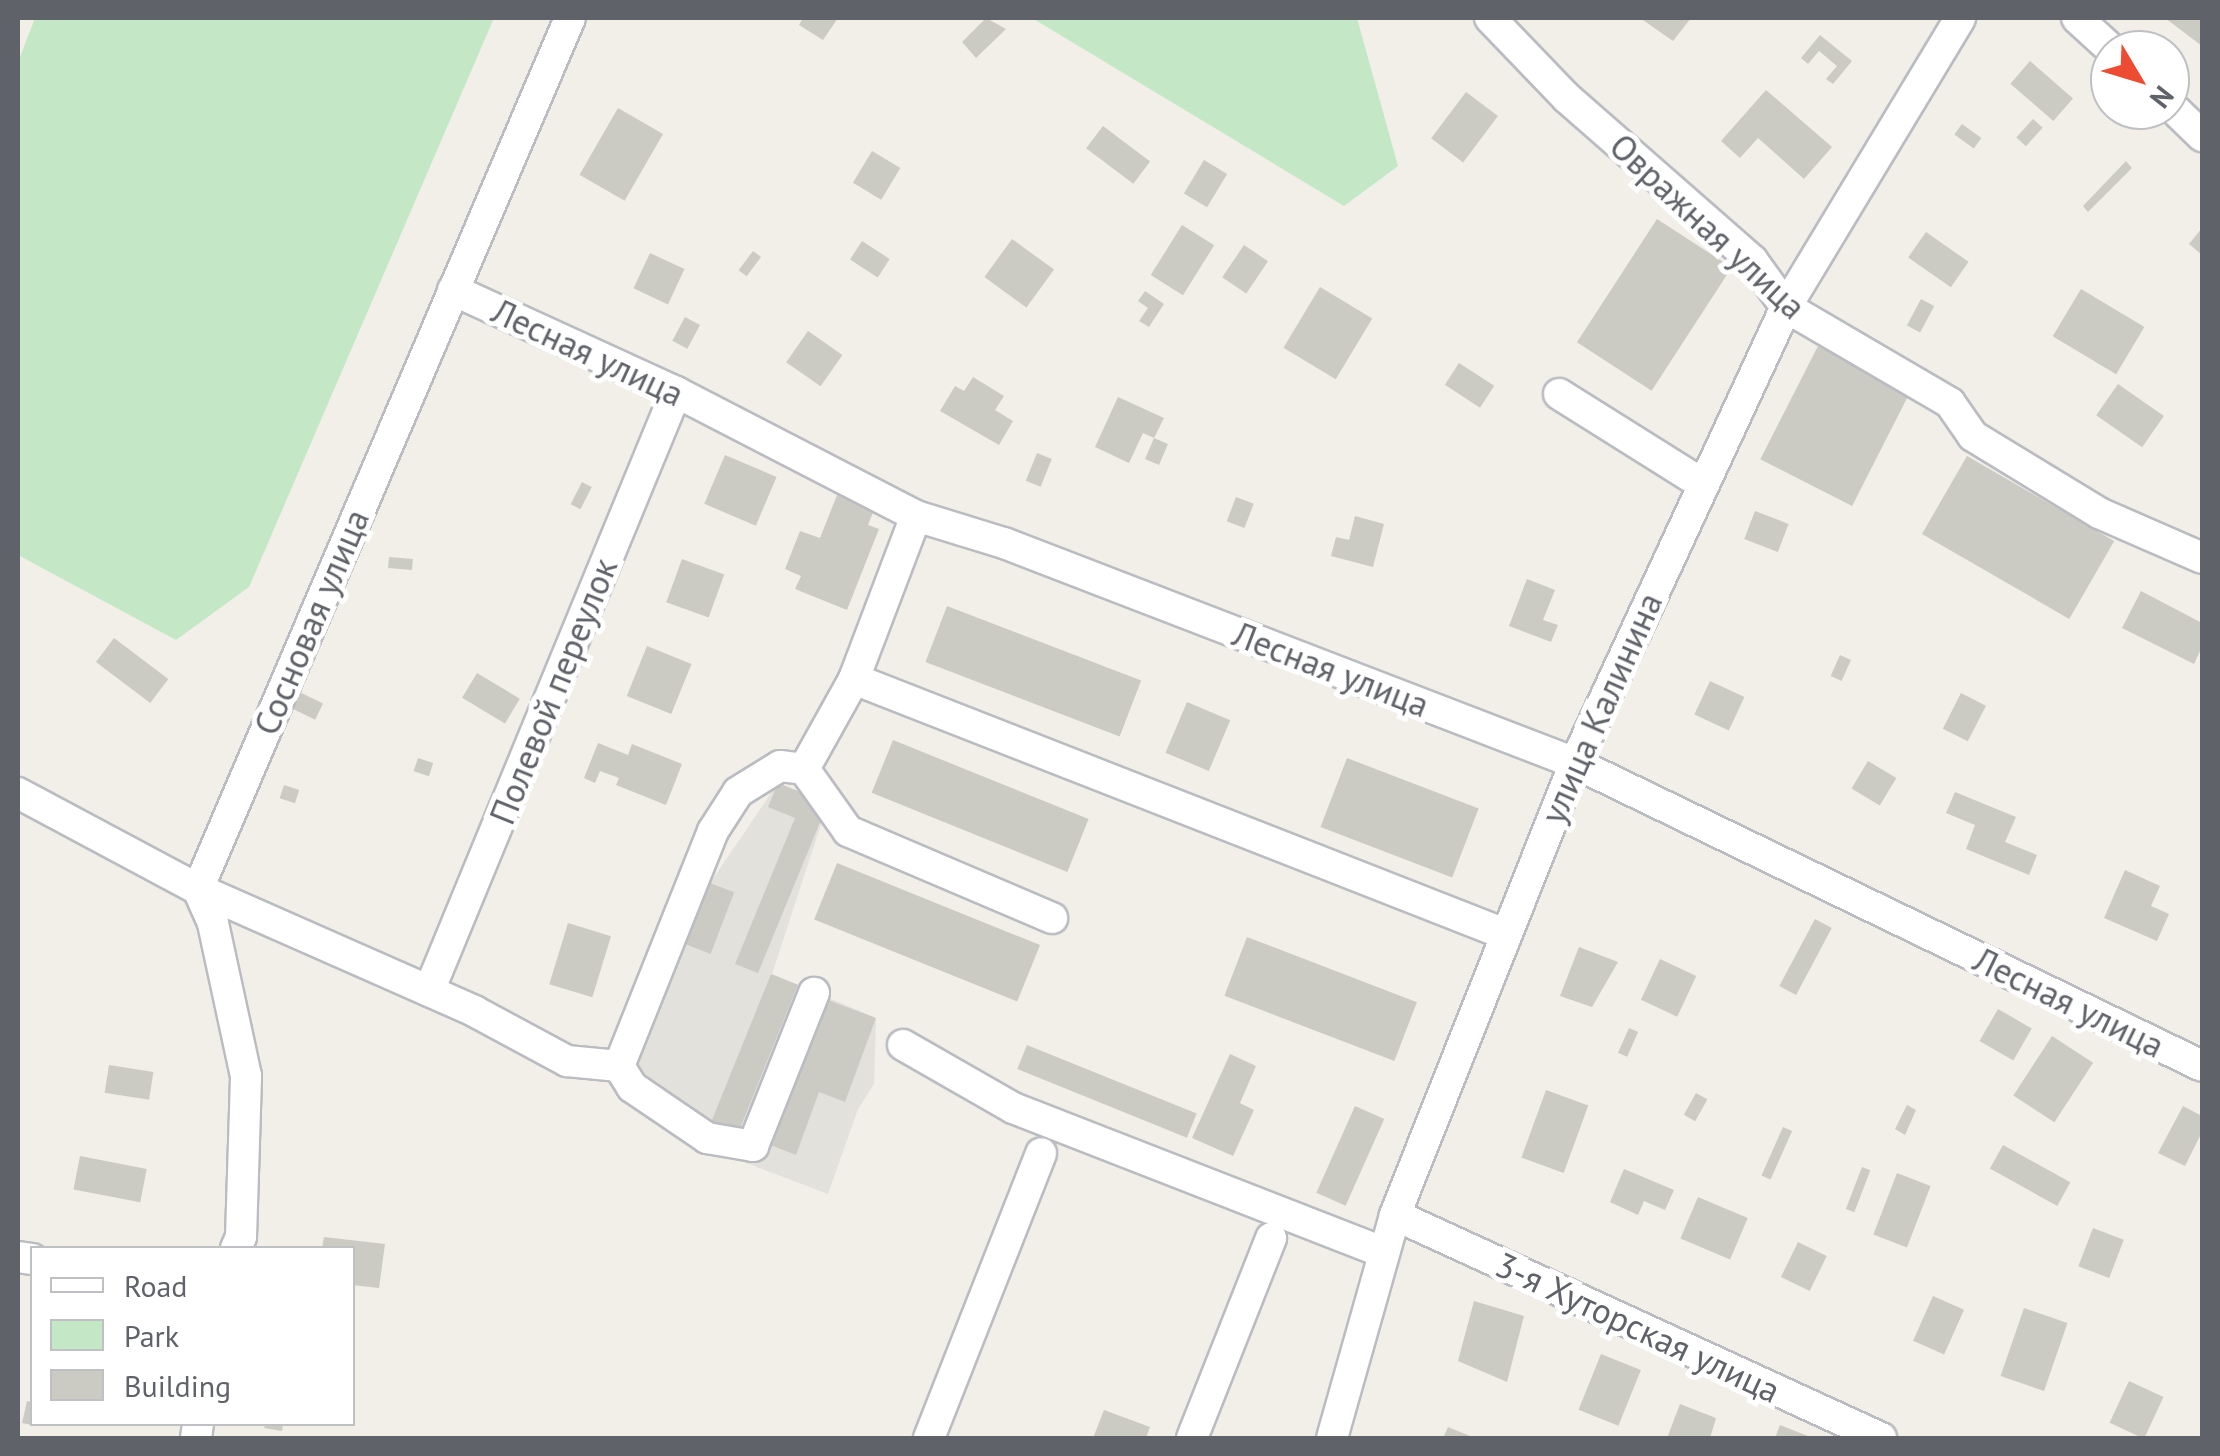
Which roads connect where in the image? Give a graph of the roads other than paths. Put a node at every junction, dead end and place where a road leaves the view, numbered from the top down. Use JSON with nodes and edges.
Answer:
{"nodes":[{"id":1,"x":570,"y":18,"type":"edge"},
{"id":2,"x":1490,"y":18,"type":"edge"},
{"id":3,"x":1960,"y":18,"type":"edge"},
{"id":4,"x":454,"y":290,"type":"junction"},
{"id":5,"x":1786,"y":307,"type":"junction"},
{"id":6,"x":676,"y":392,"type":"junction"},
{"id":7,"x":1560,"y":394,"type":"dead end"},
{"id":8,"x":1700,"y":483,"type":"junction"},
{"id":9,"x":916,"y":516,"type":"junction"},
{"id":10,"x":2202,"y":558,"type":"edge"},
{"id":11,"x":854,"y":679,"type":"junction"},
{"id":12,"x":1575,"y":763,"type":"junction"},
{"id":13,"x":804,"y":770,"type":"junction"},
{"id":14,"x":18,"y":793,"type":"edge"},
{"id":15,"x":198,"y":888,"type":"junction"},
{"id":16,"x":1052,"y":918,"type":"dead end"},
{"id":17,"x":1506,"y":934,"type":"junction"},
{"id":18,"x":430,"y":991,"type":"junction"},
{"id":19,"x":814,"y":993,"type":"dead end"},
{"id":20,"x":904,"y":1045,"type":"dead end"},
{"id":21,"x":619,"y":1066,"type":"junction"},
{"id":22,"x":2202,"y":1066,"type":"edge"},
{"id":23,"x":1040,"y":1153,"type":"dead end"},
{"id":24,"x":1395,"y":1215,"type":"junction"},
{"id":25,"x":1272,"y":1238,"type":"dead end"},
{"id":26,"x":237,"y":1246,"type":"edge"},
{"id":27,"x":1382,"y":1252,"type":"junction"},
{"id":28,"x":929,"y":1438,"type":"edge"},
{"id":29,"x":1192,"y":1438,"type":"edge"},
{"id":30,"x":1332,"y":1438,"type":"edge"},
{"id":31,"x":1881,"y":1438,"type":"edge"}],
"edges":[{"from":1,"to":4,"type":"street","name":"Сосновая улица"},
{"from":2,"to":5,"type":"street","name":"Овражная улица"},
{"from":3,"to":5,"type":"street","name":"улица Калинина"},
{"from":4,"to":6,"type":"street","name":"Лесная улица"},
{"from":4,"to":15,"type":"street","name":"Сосновая улица"},
{"from":5,"to":8,"type":"street","name":"улица Калинина"},
{"from":5,"to":10,"type":"street","name":"Овражная улица"},
{"from":6,"to":9,"type":"street","name":"Лесная улица"},
{"from":6,"to":18,"type":"street","name":"Полевой переулок"},
{"from":7,"to":8,"type":"street"},
{"from":8,"to":12,"type":"street","name":"улица Калинина"},
{"from":9,"to":11,"type":"street"},
{"from":9,"to":12,"type":"street","name":"Лесная улица"},
{"from":11,"to":13,"type":"street"},
{"from":11,"to":17,"type":"street"},
{"from":12,"to":17,"type":"street","name":"улица Калинина"},
{"from":12,"to":22,"type":"street","name":"Лесная улица"},
{"from":13,"to":16,"type":"street"},
{"from":13,"to":21,"type":"street"},
{"from":14,"to":15,"type":"street"},
{"from":15,"to":18,"type":"street"},
{"from":15,"to":26,"type":"street"},
{"from":17,"to":24,"type":"street","name":"улица Калинина"},
{"from":18,"to":21,"type":"street"},
{"from":19,"to":21,"type":"street"},
{"from":20,"to":27,"type":"street"},
{"from":23,"to":28,"type":"street"},
{"from":24,"to":27,"type":"street","name":"улица Калинина"},
{"from":24,"to":31,"type":"street","name":"3-я Хуторская улица"},
{"from":25,"to":29,"type":"street"},
{"from":27,"to":30,"type":"street","name":"улица Калинина"}]}
